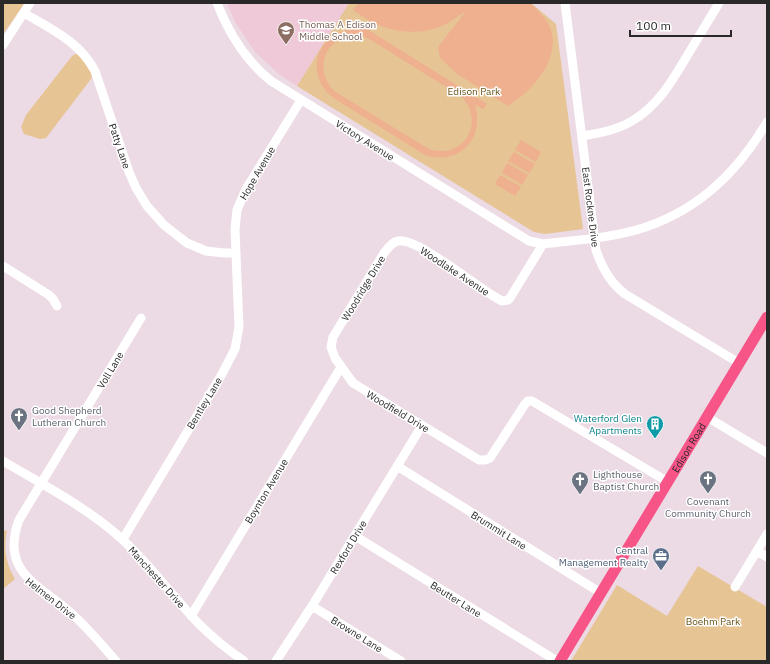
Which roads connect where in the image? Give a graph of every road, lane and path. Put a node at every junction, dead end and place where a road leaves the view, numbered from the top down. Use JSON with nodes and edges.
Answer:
{"nodes":[{"id":1,"x":30,"y":3,"type":"edge"},
{"id":2,"x":217,"y":3,"type":"edge"},
{"id":3,"x":565,"y":3,"type":"edge"},
{"id":4,"x":719,"y":3,"type":"edge"},
{"id":5,"x":24,"y":13,"type":"junction"},
{"id":6,"x":3,"y":45,"type":"edge"},
{"id":7,"x":301,"y":100,"type":"junction"},
{"id":8,"x":767,"y":122,"type":"edge"},
{"id":9,"x":582,"y":136,"type":"junction"},
{"id":10,"x":595,"y":238,"type":"junction"},
{"id":11,"x":405,"y":241,"type":"joint"},
{"id":12,"x":543,"y":244,"type":"junction"},
{"id":13,"x":236,"y":252,"type":"junction"},
{"id":14,"x":3,"y":266,"type":"edge"},
{"id":15,"x":57,"y":306,"type":"dead end"},
{"id":16,"x":767,"y":317,"type":"edge"},
{"id":17,"x":141,"y":318,"type":"dead end"},
{"id":18,"x":331,"y":347,"type":"joint"},
{"id":19,"x":739,"y":363,"type":"junction"},
{"id":20,"x":341,"y":367,"type":"junction"},
{"id":21,"x":707,"y":417,"type":"junction"},
{"id":22,"x":418,"y":432,"type":"dead end"},
{"id":23,"x":767,"y":453,"type":"edge"},
{"id":24,"x":3,"y":461,"type":"edge"},
{"id":25,"x":397,"y":466,"type":"junction"},
{"id":26,"x":668,"y":482,"type":"junction"},
{"id":27,"x":42,"y":484,"type":"junction"},
{"id":28,"x":767,"y":534,"type":"edge"},
{"id":29,"x":355,"y":536,"type":"junction"},
{"id":30,"x":123,"y":539,"type":"junction"},
{"id":31,"x":757,"y":551,"type":"junction"},
{"id":32,"x":767,"y":557,"type":"edge"},
{"id":33,"x":735,"y":587,"type":"dead end"},
{"id":34,"x":601,"y":593,"type":"junction"},
{"id":35,"x":312,"y":606,"type":"junction"},
{"id":36,"x":191,"y":616,"type":"junction"},
{"id":37,"x":116,"y":661,"type":"edge"},
{"id":38,"x":244,"y":661,"type":"edge"},
{"id":39,"x":276,"y":661,"type":"edge"},
{"id":40,"x":401,"y":661,"type":"edge"},
{"id":41,"x":558,"y":661,"type":"edge"}],
"edges":[{"from":1,"to":5,"type":"street"},
{"from":2,"to":7,"type":"street","name":"Victory Avenue"},
{"from":3,"to":9,"type":"street","name":"East Rockne Drive"},
{"from":4,"to":9,"type":"street"},
{"from":5,"to":6,"type":"street"},
{"from":5,"to":13,"type":"street","name":"Patty Lane"},
{"from":7,"to":12,"type":"street","name":"Victory Avenue"},
{"from":7,"to":13,"type":"street","name":"Hope Avenue"},
{"from":8,"to":10,"type":"street"},
{"from":9,"to":10,"type":"street","name":"East Rockne Drive"},
{"from":10,"to":12,"type":"street"},
{"from":10,"to":19,"type":"street","name":"East Rockne Drive"},
{"from":11,"to":12,"type":"street","name":"Woodlake Avenue"},
{"from":11,"to":18,"type":"street","name":"Woodridge Drive"},
{"from":13,"to":30,"type":"street","name":"Bentley Lane"},
{"from":14,"to":15,"type":"street"},
{"from":16,"to":19,"type":"main road","name":"Edison Road"},
{"from":17,"to":27,"type":"street","name":"Voll Lane"},
{"from":18,"to":20,"type":"street","name":"Woodfield Drive"},
{"from":19,"to":21,"type":"main road","name":"Edison Road"},
{"from":20,"to":26,"type":"street","name":"Woodfield Drive"},
{"from":20,"to":36,"type":"street","name":"Boynton Avenue"},
{"from":21,"to":23,"type":"street"},
{"from":21,"to":26,"type":"main road","name":"Edison Road"},
{"from":22,"to":25,"type":"street","name":"Rexford Drive"},
{"from":24,"to":27,"type":"street","name":"Manchester Drive"},
{"from":25,"to":29,"type":"street","name":"Rexford Drive"},
{"from":25,"to":34,"type":"street","name":"Brummit Lane"},
{"from":26,"to":34,"type":"main road","name":"Edison Road"},
{"from":27,"to":30,"type":"street","name":"Manchester Drive"},
{"from":27,"to":37,"type":"street","name":"Helmen Drive"},
{"from":28,"to":31,"type":"street"},
{"from":29,"to":35,"type":"street","name":"Rexford Drive"},
{"from":29,"to":41,"type":"street","name":"Beutter Lane"},
{"from":30,"to":36,"type":"street","name":"Manchester Drive"},
{"from":31,"to":32,"type":"street"},
{"from":31,"to":33,"type":"street"},
{"from":34,"to":41,"type":"main road","name":"Edison Road"},
{"from":35,"to":39,"type":"street","name":"Rexford Drive"},
{"from":35,"to":40,"type":"street","name":"Browne Lane"},
{"from":36,"to":38,"type":"street","name":"Manchester Drive"}]}
